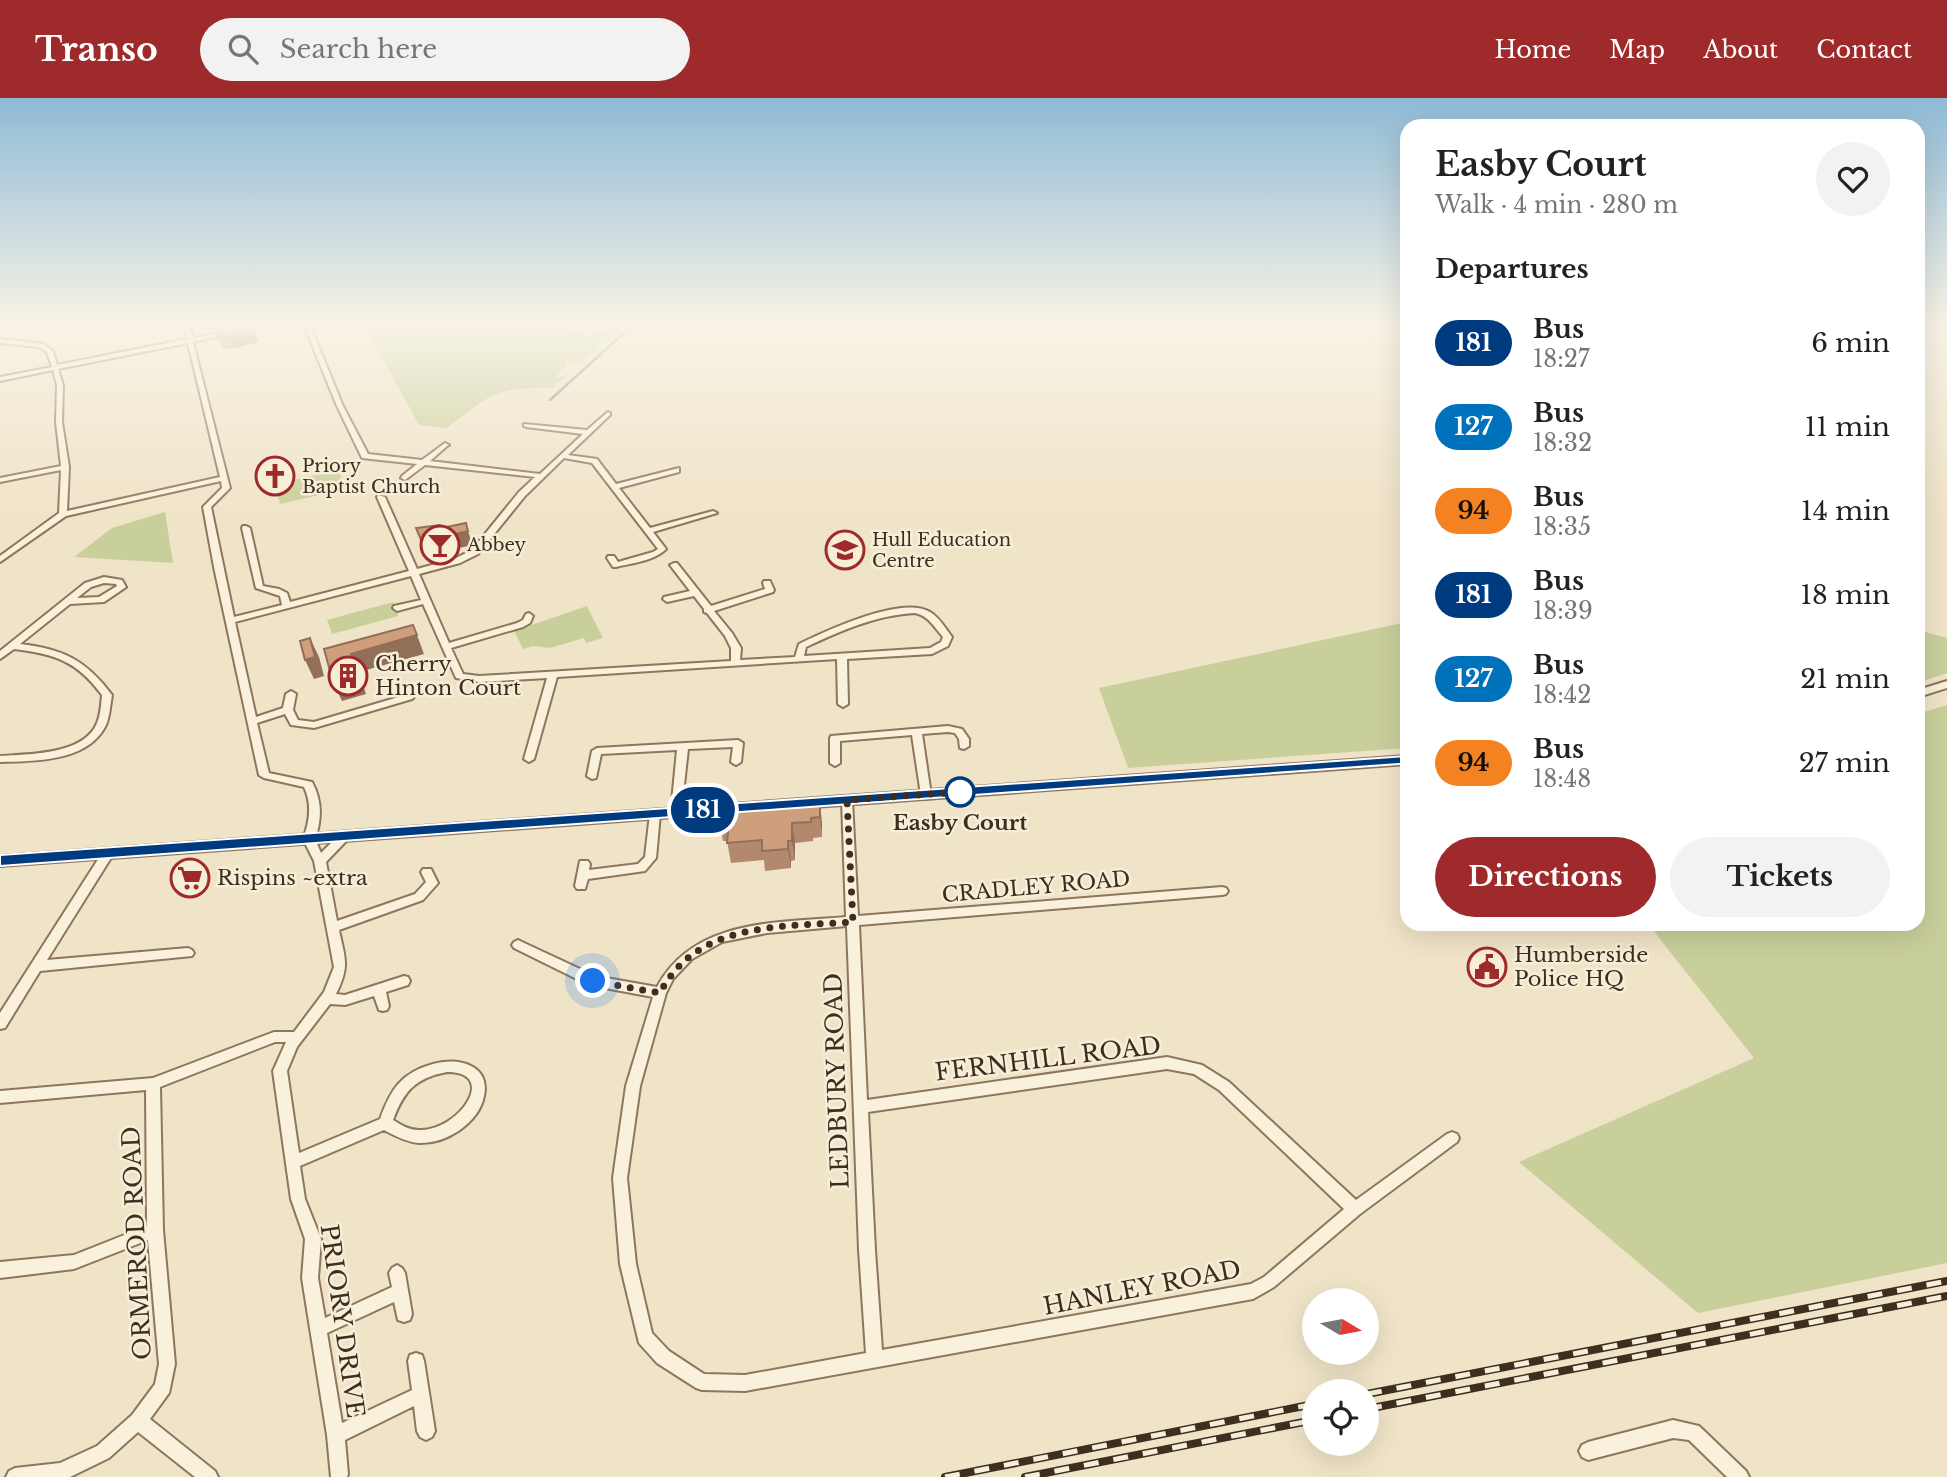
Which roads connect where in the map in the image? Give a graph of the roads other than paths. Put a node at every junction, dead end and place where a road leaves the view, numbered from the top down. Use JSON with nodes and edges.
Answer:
{"nodes":[{"id":1,"x":60,"y":387,"type":"edge"},
{"id":2,"x":201,"y":387,"type":"edge"},
{"id":3,"x":333,"y":387,"type":"edge"},
{"id":4,"x":608,"y":414,"type":"dead end"},
{"id":5,"x":526,"y":425,"type":"dead end"},
{"id":6,"x":588,"y":432,"type":"junction"},
{"id":7,"x":445,"y":445,"type":"dead end"},
{"id":8,"x":563,"y":456,"type":"junction"},
{"id":9,"x":423,"y":463,"type":"junction"},
{"id":10,"x":65,"y":467,"type":"junction"},
{"id":11,"x":670,"y":470,"type":"dead end"},
{"id":12,"x":542,"y":476,"type":"junction"},
{"id":13,"x":223,"y":478,"type":"junction"},
{"id":14,"x":405,"y":478,"type":"dead end"},
{"id":15,"x":0,"y":480,"type":"edge"},
{"id":16,"x":614,"y":487,"type":"junction"},
{"id":17,"x":381,"y":497,"type":"dead end"},
{"id":18,"x":628,"y":508,"type":"junction"},
{"id":19,"x":618,"y":511,"type":"dead end"},
{"id":20,"x":706,"y":513,"type":"dead end"},
{"id":21,"x":62,"y":514,"type":"junction"},
{"id":22,"x":246,"y":528,"type":"dead end"},
{"id":23,"x":646,"y":531,"type":"junction"},
{"id":24,"x":611,"y":558,"type":"dead end"},
{"id":25,"x":0,"y":560,"type":"edge"},
{"id":26,"x":674,"y":565,"type":"dead end"},
{"id":27,"x":414,"y":573,"type":"junction"},
{"id":28,"x":767,"y":583,"type":"dead end"},
{"id":29,"x":694,"y":593,"type":"junction"},
{"id":30,"x":667,"y":599,"type":"dead end"},
{"id":31,"x":68,"y":601,"type":"junction"},
{"id":32,"x":426,"y":601,"type":"junction"},
{"id":33,"x":286,"y":606,"type":"junction"},
{"id":34,"x":397,"y":608,"type":"dead end"},
{"id":35,"x":707,"y":610,"type":"junction"},
{"id":36,"x":529,"y":616,"type":"dead end"},
{"id":37,"x":230,"y":621,"type":"junction"},
{"id":38,"x":13,"y":646,"type":"junction"},
{"id":39,"x":446,"y":647,"type":"junction"},
{"id":40,"x":0,"y":656,"type":"edge"},
{"id":41,"x":842,"y":658,"type":"junction"},
{"id":42,"x":799,"y":660,"type":"junction"},
{"id":43,"x":735,"y":663,"type":"junction"},
{"id":44,"x":553,"y":674,"type":"junction"},
{"id":45,"x":1947,"y":684,"type":"edge"},
{"id":46,"x":1925,"y":692,"type":"edge"},
{"id":47,"x":291,"y":694,"type":"dead end"},
{"id":48,"x":409,"y":697,"type":"dead end"},
{"id":49,"x":843,"y":704,"type":"dead end"},
{"id":50,"x":288,"y":710,"type":"junction"},
{"id":51,"x":252,"y":721,"type":"junction"},
{"id":52,"x":917,"y":732,"type":"junction"},
{"id":53,"x":683,"y":745,"type":"junction"},
{"id":54,"x":964,"y":746,"type":"dead end"},
{"id":55,"x":4,"y":759,"type":"edge"},
{"id":56,"x":530,"y":759,"type":"dead end"},
{"id":57,"x":1400,"y":761,"type":"edge"},
{"id":58,"x":736,"y":762,"type":"dead end"},
{"id":59,"x":835,"y":763,"type":"dead end"},
{"id":60,"x":0,"y":768,"type":"edge"},
{"id":61,"x":592,"y":776,"type":"dead end"},
{"id":62,"x":926,"y":795,"type":"junction"},
{"id":63,"x":847,"y":800,"type":"junction"},
{"id":64,"x":676,"y":812,"type":"junction"},
{"id":65,"x":655,"y":814,"type":"junction"},
{"id":66,"x":344,"y":837,"type":"junction"},
{"id":67,"x":309,"y":839,"type":"junction"},
{"id":68,"x":108,"y":853,"type":"junction"},
{"id":69,"x":0,"y":861,"type":"edge"},
{"id":70,"x":320,"y":861,"type":"junction"},
{"id":71,"x":427,"y":873,"type":"dead end"},
{"id":72,"x":583,"y":875,"type":"dead end"},
{"id":73,"x":1222,"y":891,"type":"dead end"},
{"id":74,"x":853,"y":922,"type":"junction"},
{"id":75,"x":333,"y":927,"type":"junction"},
{"id":76,"x":519,"y":945,"type":"dead end"},
{"id":77,"x":188,"y":953,"type":"dead end"},
{"id":78,"x":38,"y":966,"type":"junction"},
{"id":79,"x":404,"y":981,"type":"dead end"},
{"id":80,"x":379,"y":990,"type":"junction"},
{"id":81,"x":660,"y":993,"type":"junction"},
{"id":82,"x":329,"y":999,"type":"junction"},
{"id":83,"x":383,"y":1006,"type":"dead end"},
{"id":84,"x":0,"y":1024,"type":"edge"},
{"id":85,"x":296,"y":1037,"type":"junction"},
{"id":86,"x":153,"y":1084,"type":"junction"},
{"id":87,"x":0,"y":1097,"type":"edge"},
{"id":88,"x":860,"y":1107,"type":"junction"},
{"id":89,"x":385,"y":1123,"type":"junction"},
{"id":90,"x":1452,"y":1138,"type":"dead end"},
{"id":91,"x":293,"y":1162,"type":"junction"},
{"id":92,"x":1355,"y":1209,"type":"junction"},
{"id":93,"x":155,"y":1230,"type":"junction"},
{"id":94,"x":0,"y":1270,"type":"edge"},
{"id":95,"x":397,"y":1273,"type":"dead end"},
{"id":96,"x":400,"y":1292,"type":"junction"},
{"id":97,"x":404,"y":1314,"type":"dead end"},
{"id":98,"x":319,"y":1329,"type":"junction"},
{"id":99,"x":874,"y":1359,"type":"junction"},
{"id":100,"x":416,"y":1361,"type":"dead end"},
{"id":101,"x":421,"y":1394,"type":"junction"},
{"id":102,"x":138,"y":1421,"type":"junction"},
{"id":103,"x":426,"y":1431,"type":"dead end"},
{"id":104,"x":336,"y":1435,"type":"junction"},
{"id":105,"x":1588,"y":1451,"type":"dead end"},
{"id":106,"x":339,"y":1474,"type":"dead end"},
{"id":107,"x":15,"y":1477,"type":"edge"},
{"id":108,"x":209,"y":1477,"type":"edge"},
{"id":109,"x":1740,"y":1477,"type":"edge"}],
"edges":[{"from":1,"to":10,"type":"street"},
{"from":2,"to":13,"type":"street"},
{"from":3,"to":9,"type":"street"},
{"from":4,"to":6,"type":"street"},
{"from":5,"to":6,"type":"street"},
{"from":6,"to":8,"type":"street"},
{"from":7,"to":9,"type":"street"},
{"from":8,"to":12,"type":"street"},
{"from":8,"to":16,"type":"street"},
{"from":9,"to":12,"type":"street"},
{"from":9,"to":14,"type":"street"},
{"from":10,"to":15,"type":"street"},
{"from":10,"to":21,"type":"street"},
{"from":11,"to":16,"type":"street"},
{"from":12,"to":27,"type":"street"},
{"from":13,"to":21,"type":"street"},
{"from":13,"to":37,"type":"street"},
{"from":16,"to":18,"type":"street"},
{"from":17,"to":27,"type":"street"},
{"from":18,"to":19,"type":"street"},
{"from":18,"to":23,"type":"street"},
{"from":20,"to":23,"type":"street"},
{"from":21,"to":25,"type":"street"},
{"from":22,"to":33,"type":"street"},
{"from":23,"to":24,"type":"street"},
{"from":26,"to":29,"type":"street"},
{"from":27,"to":32,"type":"street"},
{"from":27,"to":33,"type":"street"},
{"from":28,"to":35,"type":"street"},
{"from":29,"to":30,"type":"street"},
{"from":29,"to":35,"type":"street"},
{"from":31,"to":31,"type":"street"},
{"from":31,"to":38,"type":"street"},
{"from":32,"to":34,"type":"street"},
{"from":32,"to":39,"type":"street"},
{"from":33,"to":37,"type":"street"},
{"from":35,"to":43,"type":"street"},
{"from":36,"to":39,"type":"street"},
{"from":37,"to":51,"type":"street"},
{"from":38,"to":40,"type":"street"},
{"from":38,"to":55,"type":"street"},
{"from":39,"to":44,"type":"street"},
{"from":41,"to":42,"type":"street"},
{"from":41,"to":42,"type":"street"},
{"from":41,"to":49,"type":"street"},
{"from":42,"to":43,"type":"street"},
{"from":43,"to":44,"type":"street"},
{"from":44,"to":56,"type":"street"},
{"from":45,"to":46,"type":"street"},
{"from":47,"to":50,"type":"street"},
{"from":48,"to":50,"type":"street"},
{"from":50,"to":51,"type":"street"},
{"from":51,"to":67,"type":"street"},
{"from":52,"to":54,"type":"street"},
{"from":52,"to":59,"type":"street"},
{"from":52,"to":62,"type":"street"},
{"from":53,"to":58,"type":"street"},
{"from":53,"to":61,"type":"street"},
{"from":53,"to":64,"type":"street"},
{"from":55,"to":60,"type":"street"},
{"from":57,"to":62,"type":"street"},
{"from":62,"to":63,"type":"street"},
{"from":63,"to":64,"type":"street"},
{"from":63,"to":74,"type":"street","name":"LEDBURY ROAD"},
{"from":64,"to":65,"type":"street"},
{"from":65,"to":66,"type":"street"},
{"from":65,"to":72,"type":"street"},
{"from":66,"to":67,"type":"street"},
{"from":66,"to":70,"type":"street"},
{"from":67,"to":68,"type":"street"},
{"from":67,"to":70,"type":"street","name":"PRIORY DRIVE"},
{"from":68,"to":69,"type":"street"},
{"from":68,"to":78,"type":"street"},
{"from":70,"to":75,"type":"street","name":"PRIORY DRIVE"},
{"from":71,"to":75,"type":"street"},
{"from":73,"to":74,"type":"street","name":"CRADLEY ROAD"},
{"from":74,"to":81,"type":"street","name":"CRADLEY ROAD"},
{"from":74,"to":88,"type":"street","name":"LEDBURY ROAD"},
{"from":75,"to":82,"type":"street","name":"PRIORY DRIVE"},
{"from":76,"to":81,"type":"street"},
{"from":77,"to":78,"type":"street"},
{"from":78,"to":84,"type":"street"},
{"from":79,"to":80,"type":"street"},
{"from":80,"to":82,"type":"street"},
{"from":80,"to":83,"type":"street"},
{"from":81,"to":99,"type":"street","name":"HANLEY ROAD"},
{"from":82,"to":85,"type":"street","name":"PRIORY DRIVE"},
{"from":85,"to":86,"type":"street"},
{"from":85,"to":91,"type":"street","name":"PRIORY DRIVE"},
{"from":86,"to":87,"type":"street"},
{"from":86,"to":93,"type":"street","name":"ORMEROD ROAD"},
{"from":88,"to":92,"type":"street","name":"FERNHILL ROAD"},
{"from":88,"to":99,"type":"street","name":"LEDBURY ROAD"},
{"from":89,"to":89,"type":"street"},
{"from":89,"to":91,"type":"street"},
{"from":90,"to":92,"type":"street","name":"HANLEY ROAD"},
{"from":91,"to":98,"type":"street","name":"PRIORY DRIVE"},
{"from":92,"to":99,"type":"street","name":"HANLEY ROAD"},
{"from":93,"to":94,"type":"street"},
{"from":93,"to":102,"type":"street","name":"ORMEROD ROAD"},
{"from":95,"to":96,"type":"street"},
{"from":96,"to":97,"type":"street"},
{"from":96,"to":98,"type":"street"},
{"from":98,"to":104,"type":"street","name":"PRIORY DRIVE"},
{"from":100,"to":101,"type":"street"},
{"from":101,"to":103,"type":"street"},
{"from":101,"to":104,"type":"street"},
{"from":102,"to":107,"type":"street","name":"ORMEROD ROAD"},
{"from":102,"to":108,"type":"street"},
{"from":104,"to":106,"type":"street","name":"PRIORY DRIVE"},
{"from":105,"to":109,"type":"street"}]}
